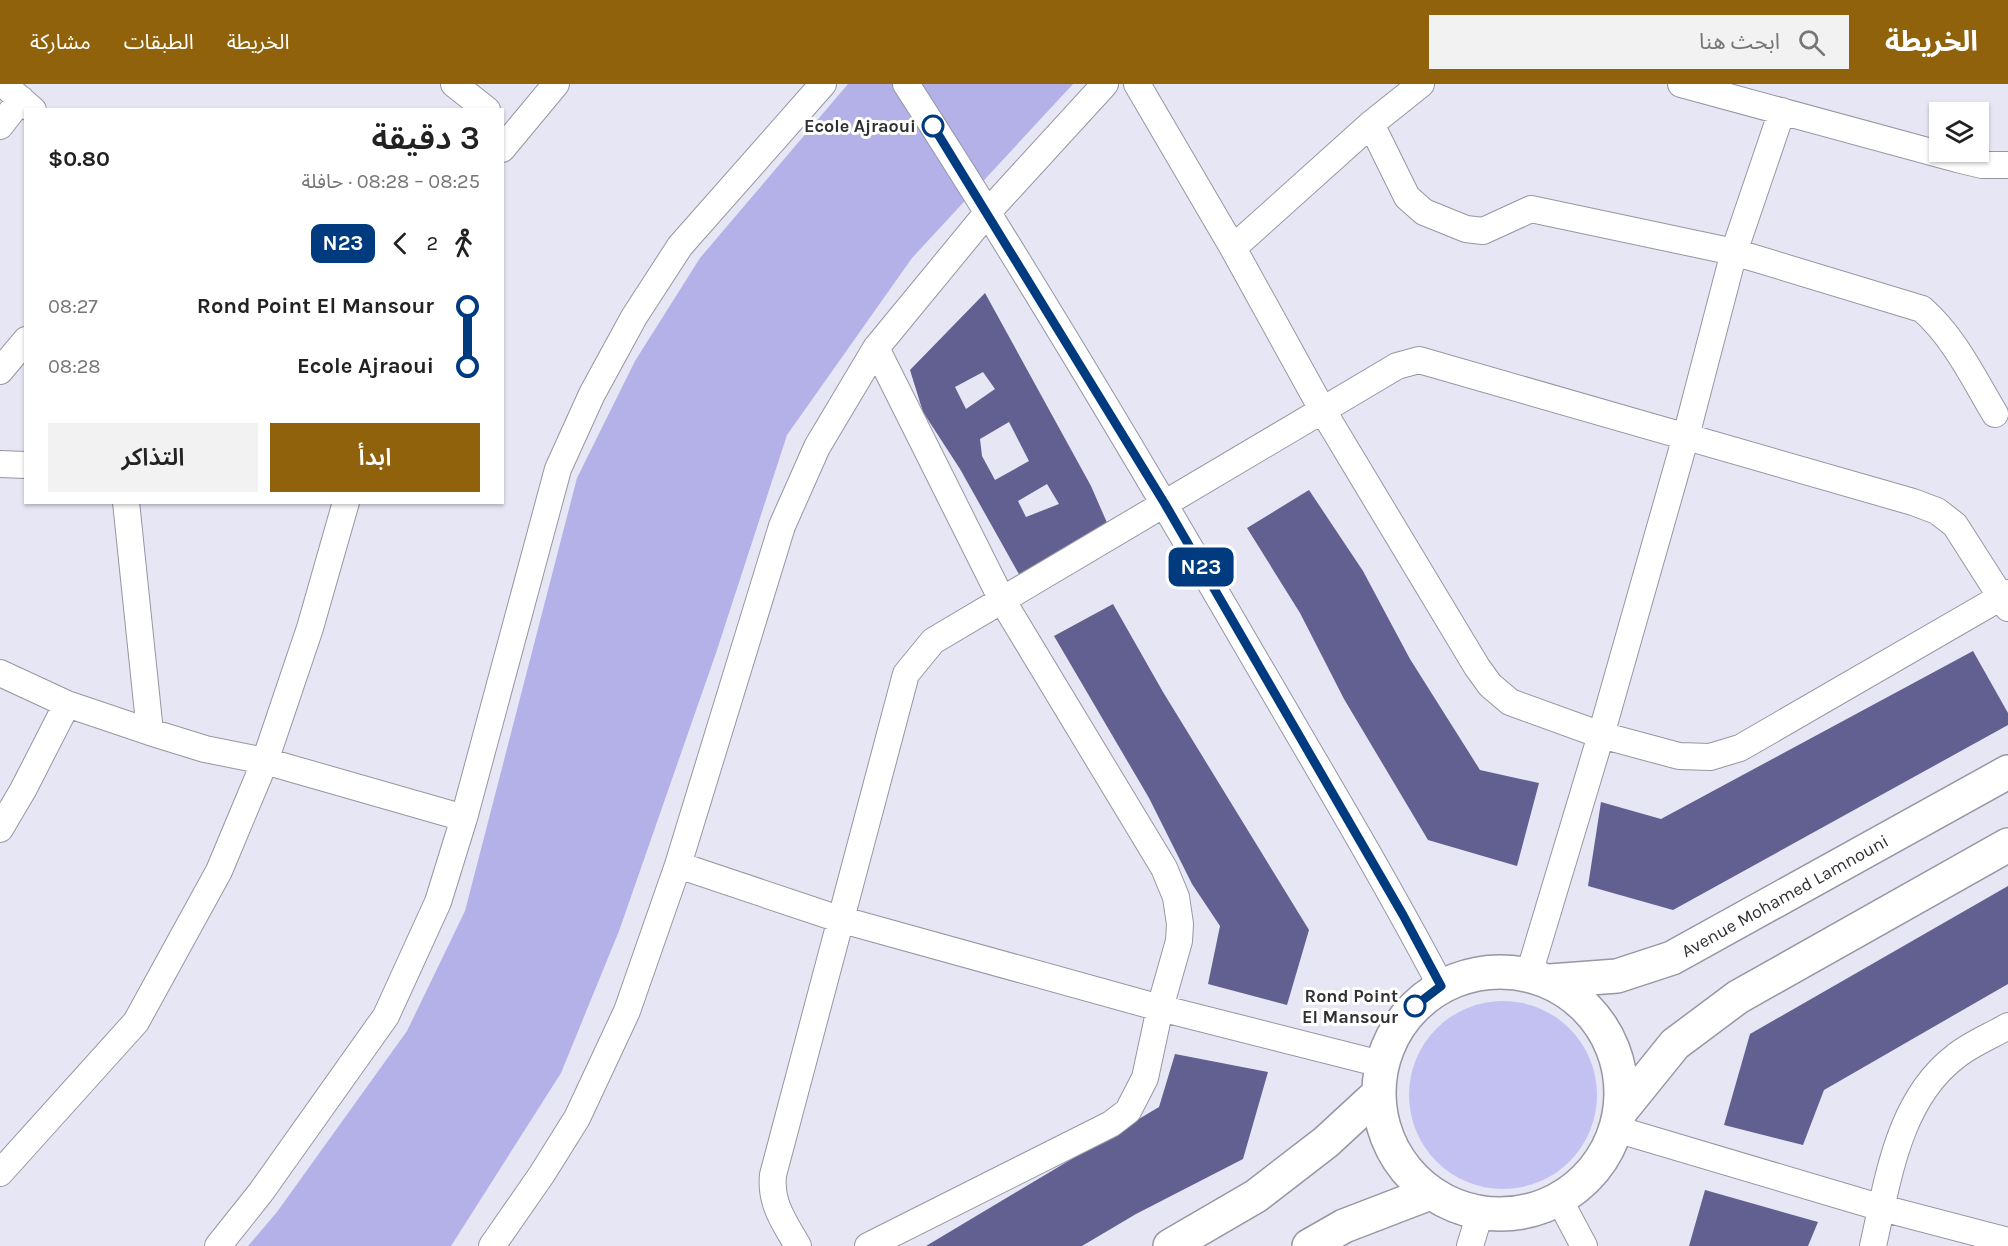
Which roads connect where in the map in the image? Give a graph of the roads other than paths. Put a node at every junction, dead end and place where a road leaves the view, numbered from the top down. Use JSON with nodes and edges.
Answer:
{"nodes":[{"id":1,"x":454,"y":84,"type":"edge"},
{"id":2,"x":556,"y":84,"type":"edge"},
{"id":3,"x":823,"y":84,"type":"edge"},
{"id":4,"x":906,"y":84,"type":"edge"},
{"id":5,"x":1105,"y":84,"type":"edge"},
{"id":6,"x":1137,"y":84,"type":"edge"},
{"id":7,"x":1421,"y":84,"type":"edge"},
{"id":8,"x":1681,"y":84,"type":"edge"},
{"id":9,"x":19,"y":98,"type":"edge"},
{"id":10,"x":484,"y":108,"type":"edge"},
{"id":11,"x":1782,"y":111,"type":"junction"},
{"id":12,"x":1371,"y":124,"type":"junction"},
{"id":13,"x":0,"y":126,"type":"edge"},
{"id":14,"x":507,"y":134,"type":"edge"},
{"id":15,"x":2008,"y":165,"type":"edge"},
{"id":16,"x":987,"y":213,"type":"junction"},
{"id":17,"x":1233,"y":248,"type":"junction"},
{"id":18,"x":1734,"y":252,"type":"junction"},
{"id":19,"x":24,"y":342,"type":"edge"},
{"id":20,"x":876,"y":348,"type":"junction"},
{"id":21,"x":0,"y":371,"type":"edge"},
{"id":22,"x":1323,"y":411,"type":"junction"},
{"id":23,"x":1995,"y":414,"type":"dead end"},
{"id":24,"x":1686,"y":436,"type":"junction"},
{"id":25,"x":0,"y":464,"type":"edge"},
{"id":26,"x":24,"y":465,"type":"edge"},
{"id":27,"x":126,"y":504,"type":"edge"},
{"id":28,"x":345,"y":504,"type":"edge"},
{"id":29,"x":1165,"y":504,"type":"junction"},
{"id":30,"x":2006,"y":599,"type":"edge"},
{"id":31,"x":1002,"y":600,"type":"junction"},
{"id":32,"x":0,"y":673,"type":"edge"},
{"id":33,"x":67,"y":704,"type":"junction"},
{"id":34,"x":150,"y":732,"type":"junction"},
{"id":35,"x":1601,"y":735,"type":"junction"},
{"id":36,"x":265,"y":761,"type":"junction"},
{"id":37,"x":2008,"y":772,"type":"edge"},
{"id":38,"x":464,"y":818,"type":"junction"},
{"id":39,"x":0,"y":829,"type":"edge"},
{"id":40,"x":2008,"y":845,"type":"edge"},
{"id":41,"x":678,"y":865,"type":"junction"},
{"id":42,"x":839,"y":919,"type":"junction"},
{"id":43,"x":1539,"y":978,"type":"junction"},
{"id":44,"x":1441,"y":986,"type":"junction"},
{"id":45,"x":1160,"y":1008,"type":"junction"},
{"id":46,"x":2008,"y":1026,"type":"edge"},
{"id":47,"x":1380,"y":1079,"type":"junction"},
{"id":48,"x":1618,"y":1121,"type":"junction"},
{"id":49,"x":0,"y":1173,"type":"edge"},
{"id":50,"x":1430,"y":1193,"type":"junction"},
{"id":51,"x":1559,"y":1199,"type":"junction"},
{"id":52,"x":1882,"y":1208,"type":"junction"},
{"id":53,"x":1480,"y":1213,"type":"junction"},
{"id":54,"x":2008,"y":1241,"type":"edge"},
{"id":55,"x":218,"y":1246,"type":"edge"},
{"id":56,"x":492,"y":1246,"type":"edge"},
{"id":57,"x":798,"y":1246,"type":"edge"},
{"id":58,"x":868,"y":1246,"type":"edge"},
{"id":59,"x":1170,"y":1246,"type":"edge"},
{"id":60,"x":1309,"y":1246,"type":"edge"},
{"id":61,"x":1470,"y":1246,"type":"edge"},
{"id":62,"x":1584,"y":1246,"type":"edge"},
{"id":63,"x":1873,"y":1246,"type":"edge"}],
"edges":[{"from":1,"to":10,"type":"street"},
{"from":2,"to":14,"type":"street"},
{"from":3,"to":38,"type":"street"},
{"from":4,"to":16,"type":"street"},
{"from":5,"to":16,"type":"street"},
{"from":6,"to":17,"type":"street"},
{"from":7,"to":12,"type":"street"},
{"from":8,"to":11,"type":"street"},
{"from":9,"to":13,"type":"street"},
{"from":11,"to":15,"type":"street"},
{"from":11,"to":18,"type":"street"},
{"from":12,"to":17,"type":"street"},
{"from":12,"to":18,"type":"street"},
{"from":16,"to":20,"type":"street"},
{"from":16,"to":29,"type":"street"},
{"from":17,"to":22,"type":"street"},
{"from":18,"to":23,"type":"street"},
{"from":18,"to":24,"type":"street"},
{"from":19,"to":21,"type":"street"},
{"from":20,"to":31,"type":"street"},
{"from":20,"to":41,"type":"street"},
{"from":22,"to":24,"type":"street"},
{"from":22,"to":29,"type":"street"},
{"from":22,"to":35,"type":"street"},
{"from":24,"to":30,"type":"street"},
{"from":24,"to":35,"type":"street"},
{"from":25,"to":26,"type":"street"},
{"from":27,"to":34,"type":"street"},
{"from":28,"to":36,"type":"street"},
{"from":29,"to":31,"type":"street"},
{"from":29,"to":44,"type":"street"},
{"from":30,"to":35,"type":"street"},
{"from":31,"to":42,"type":"street"},
{"from":31,"to":45,"type":"street"},
{"from":32,"to":33,"type":"street"},
{"from":33,"to":34,"type":"street"},
{"from":33,"to":39,"type":"street"},
{"from":34,"to":36,"type":"street"},
{"from":35,"to":43,"type":"street"},
{"from":36,"to":38,"type":"street"},
{"from":36,"to":49,"type":"street"},
{"from":37,"to":43,"type":"street","name":"Avenue Mohamed Lamnouni"},
{"from":38,"to":55,"type":"street"},
{"from":40,"to":48,"type":"street"},
{"from":41,"to":42,"type":"street"},
{"from":41,"to":56,"type":"street"},
{"from":42,"to":45,"type":"street"},
{"from":42,"to":57,"type":"street"},
{"from":43,"to":44,"type":"street","name":"Avenue Mohamed Lamnouni"},
{"from":43,"to":48,"type":"street"},
{"from":44,"to":47,"type":"street","name":"Avenue Mohamed Lamnouni"},
{"from":45,"to":47,"type":"street"},
{"from":45,"to":58,"type":"street"},
{"from":46,"to":52,"type":"street"},
{"from":47,"to":50,"type":"street"},
{"from":47,"to":59,"type":"street"},
{"from":48,"to":51,"type":"street"},
{"from":48,"to":52,"type":"street"},
{"from":50,"to":53,"type":"street"},
{"from":50,"to":60,"type":"street"},
{"from":51,"to":53,"type":"street"},
{"from":51,"to":62,"type":"street"},
{"from":52,"to":54,"type":"street"},
{"from":52,"to":63,"type":"street"},
{"from":53,"to":61,"type":"street"}]}
